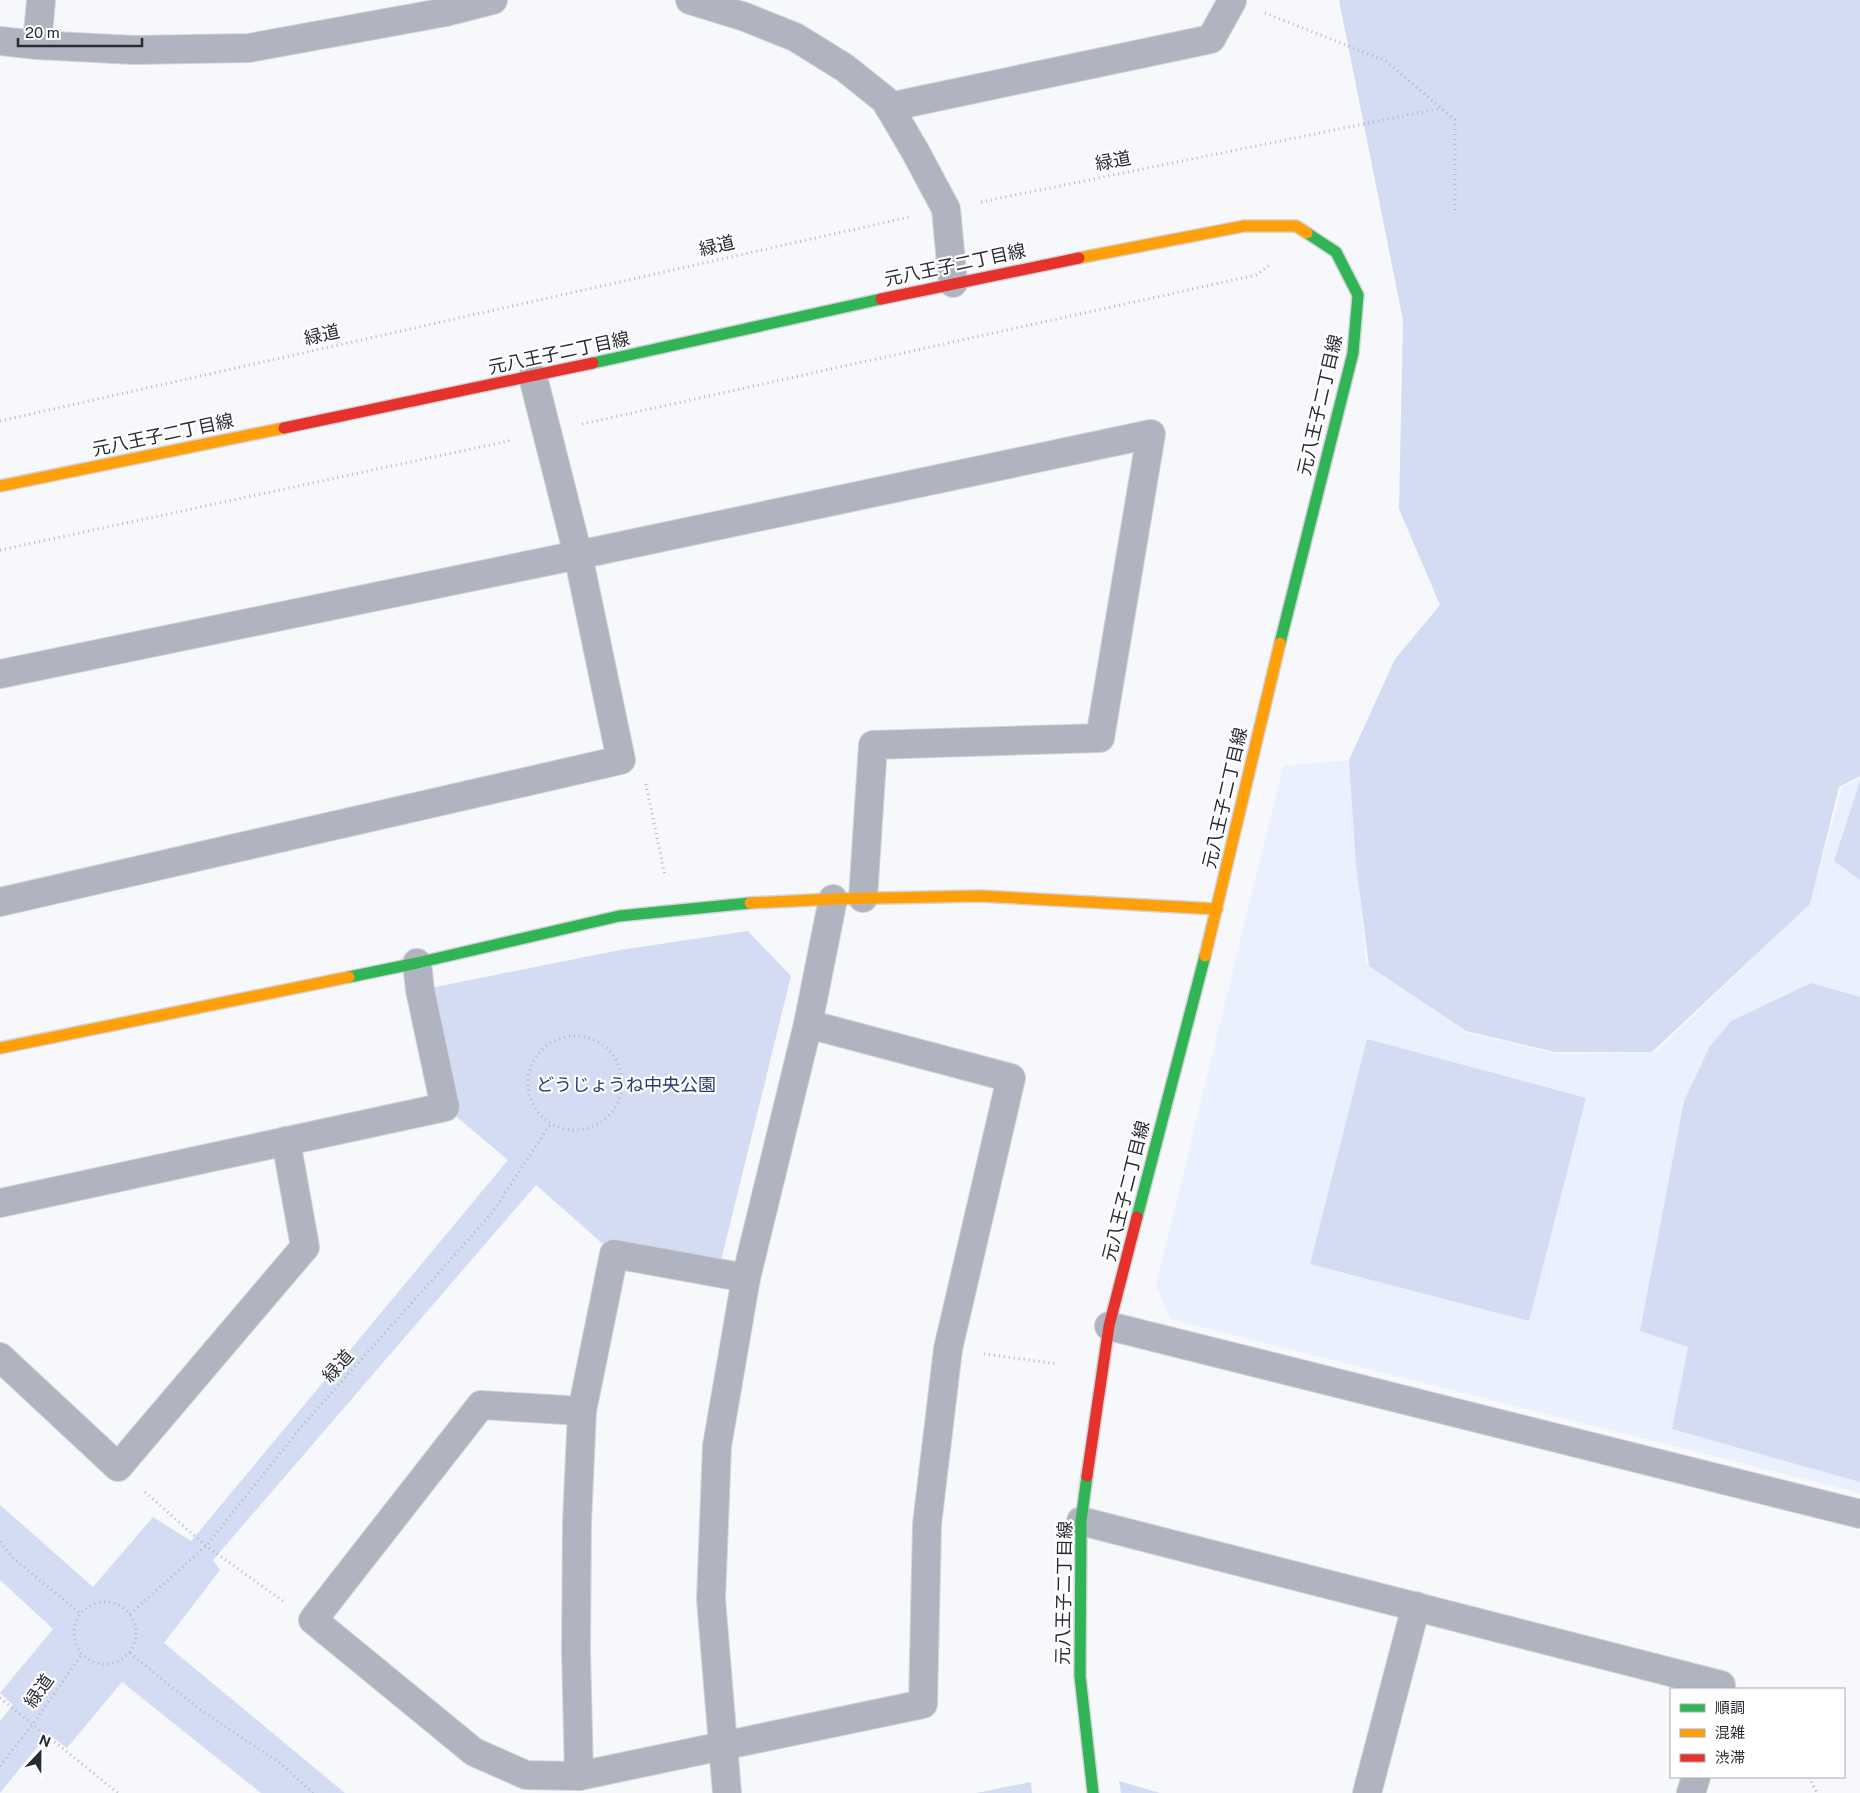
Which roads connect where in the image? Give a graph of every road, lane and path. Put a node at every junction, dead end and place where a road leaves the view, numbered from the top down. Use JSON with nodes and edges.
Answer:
{"nodes":[{"id":1,"x":41,"y":0,"type":"edge"},
{"id":2,"x":493,"y":0,"type":"edge"},
{"id":3,"x":690,"y":0,"type":"edge"},
{"id":4,"x":1232,"y":1,"type":"edge"},
{"id":5,"x":0,"y":41,"type":"edge"},
{"id":6,"x":37,"y":45,"type":"junction"},
{"id":7,"x":889,"y":107,"type":"junction"},
{"id":8,"x":1442,"y":108,"type":"junction"},
{"id":9,"x":946,"y":209,"type":"junction"},
{"id":10,"x":1455,"y":211,"type":"dead end"},
{"id":11,"x":1271,"y":264,"type":"dead end"},
{"id":12,"x":952,"y":282,"type":"junction"},
{"id":13,"x":533,"y":377,"type":"junction"},
{"id":14,"x":0,"y":421,"type":"edge"},
{"id":15,"x":546,"y":432,"type":"junction"},
{"id":16,"x":0,"y":486,"type":"edge"},
{"id":17,"x":0,"y":550,"type":"edge"},
{"id":18,"x":578,"y":555,"type":"junction"},
{"id":19,"x":0,"y":674,"type":"edge"},
{"id":20,"x":646,"y":781,"type":"dead end"},
{"id":21,"x":665,"y":878,"type":"dead end"},
{"id":22,"x":863,"y":898,"type":"junction"},
{"id":23,"x":833,"y":899,"type":"junction"},
{"id":24,"x":0,"y":902,"type":"edge"},
{"id":25,"x":1217,"y":908,"type":"junction"},
{"id":26,"x":417,"y":963,"type":"junction"},
{"id":27,"x":808,"y":1024,"type":"junction"},
{"id":28,"x":0,"y":1048,"type":"edge"},
{"id":29,"x":551,"y":1123,"type":"junction"},
{"id":30,"x":286,"y":1141,"type":"junction"},
{"id":31,"x":0,"y":1204,"type":"edge"},
{"id":32,"x":746,"y":1278,"type":"junction"},
{"id":33,"x":1109,"y":1326,"type":"junction"},
{"id":34,"x":948,"y":1349,"type":"junction"},
{"id":35,"x":0,"y":1357,"type":"edge"},
{"id":36,"x":1058,"y":1364,"type":"dead end"},
{"id":37,"x":582,"y":1411,"type":"junction"},
{"id":38,"x":118,"y":1467,"type":"junction"},
{"id":39,"x":1860,"y":1514,"type":"edge"},
{"id":40,"x":1081,"y":1521,"type":"junction"},
{"id":41,"x":0,"y":1542,"type":"edge"},
{"id":42,"x":206,"y":1546,"type":"junction"},
{"id":43,"x":1416,"y":1606,"type":"junction"},
{"id":44,"x":81,"y":1614,"type":"junction"},
{"id":45,"x":130,"y":1614,"type":"junction"},
{"id":46,"x":313,"y":1620,"type":"junction"},
{"id":47,"x":130,"y":1653,"type":"junction"},
{"id":48,"x":82,"y":1654,"type":"junction"},
{"id":49,"x":1720,"y":1688,"type":"edge"},
{"id":50,"x":0,"y":1698,"type":"edge"},
{"id":51,"x":33,"y":1724,"type":"junction"},
{"id":52,"x":722,"y":1746,"type":"junction"},
{"id":53,"x":0,"y":1766,"type":"edge"},
{"id":54,"x":579,"y":1776,"type":"junction"},
{"id":55,"x":1696,"y":1778,"type":"edge"},
{"id":56,"x":1810,"y":1778,"type":"edge"},
{"id":57,"x":118,"y":1793,"type":"edge"},
{"id":58,"x":313,"y":1793,"type":"edge"},
{"id":59,"x":727,"y":1793,"type":"edge"},
{"id":60,"x":1093,"y":1793,"type":"edge"},
{"id":61,"x":1367,"y":1793,"type":"edge"},
{"id":62,"x":1691,"y":1793,"type":"edge"},
{"id":63,"x":1817,"y":1793,"type":"edge"}],
"edges":[{"from":1,"to":6,"type":"street"},
{"from":2,"to":6,"type":"street"},
{"from":3,"to":7,"type":"street"},
{"from":4,"to":7,"type":"street"},
{"from":4,"to":8,"type":"path"},
{"from":5,"to":6,"type":"street"},
{"from":7,"to":9,"type":"street"},
{"from":8,"to":9,"type":"path","name":"緑道"},
{"from":8,"to":10,"type":"path"},
{"from":9,"to":12,"type":"street"},
{"from":9,"to":14,"type":"path","name":"緑道"},
{"from":11,"to":15,"type":"path"},
{"from":12,"to":13,"type":"street","name":"元八王子二丁目線"},
{"from":12,"to":25,"type":"street","name":"元八王子二丁目線"},
{"from":13,"to":15,"type":"street"},
{"from":13,"to":16,"type":"street","name":"元八王子二丁目線"},
{"from":15,"to":17,"type":"path"},
{"from":15,"to":18,"type":"street"},
{"from":18,"to":19,"type":"street"},
{"from":18,"to":22,"type":"street"},
{"from":18,"to":24,"type":"street"},
{"from":20,"to":21,"type":"path"},
{"from":22,"to":23,"type":"street"},
{"from":22,"to":25,"type":"street"},
{"from":23,"to":26,"type":"street"},
{"from":23,"to":27,"type":"street"},
{"from":25,"to":33,"type":"street","name":"元八王子二丁目線"},
{"from":26,"to":28,"type":"street"},
{"from":26,"to":30,"type":"street"},
{"from":27,"to":32,"type":"street"},
{"from":27,"to":34,"type":"street"},
{"from":29,"to":29,"type":"path"},
{"from":29,"to":42,"type":"path","name":"緑道"},
{"from":30,"to":31,"type":"street"},
{"from":30,"to":38,"type":"street"},
{"from":32,"to":37,"type":"street"},
{"from":32,"to":52,"type":"street"},
{"from":33,"to":39,"type":"street"},
{"from":33,"to":40,"type":"street","name":"元八王子二丁目線"},
{"from":34,"to":36,"type":"path"},
{"from":34,"to":52,"type":"street"},
{"from":35,"to":38,"type":"street"},
{"from":37,"to":46,"type":"street"},
{"from":37,"to":54,"type":"street"},
{"from":38,"to":42,"type":"path"},
{"from":40,"to":43,"type":"street"},
{"from":40,"to":60,"type":"street","name":"元八王子二丁目線"},
{"from":41,"to":44,"type":"path"},
{"from":42,"to":45,"type":"path","name":"緑道"},
{"from":42,"to":46,"type":"path"},
{"from":43,"to":49,"type":"street"},
{"from":43,"to":61,"type":"street"},
{"from":44,"to":45,"type":"path"},
{"from":44,"to":48,"type":"path"},
{"from":45,"to":47,"type":"path"},
{"from":46,"to":54,"type":"street"},
{"from":47,"to":48,"type":"path"},
{"from":47,"to":58,"type":"path"},
{"from":48,"to":51,"type":"path","name":"緑道"},
{"from":50,"to":51,"type":"path"},
{"from":51,"to":53,"type":"path","name":"緑道"},
{"from":51,"to":57,"type":"path"},
{"from":52,"to":54,"type":"street"},
{"from":52,"to":59,"type":"street"},
{"from":55,"to":62,"type":"street"},
{"from":56,"to":63,"type":"path"}]}
